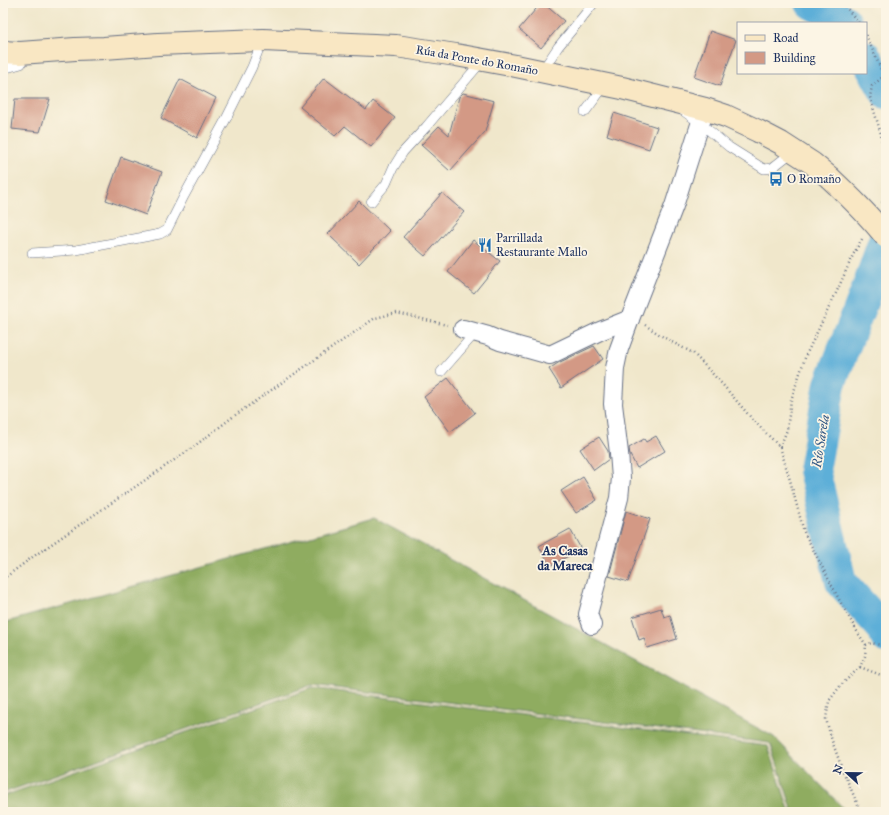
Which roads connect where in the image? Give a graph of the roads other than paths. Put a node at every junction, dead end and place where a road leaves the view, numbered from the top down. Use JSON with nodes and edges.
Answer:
{"nodes":[{"id":1,"x":594,"y":3,"type":"edge"},
{"id":2,"x":263,"y":40,"type":"junction"},
{"id":3,"x":482,"y":60,"type":"junction"},
{"id":4,"x":7,"y":62,"type":"edge"},
{"id":5,"x":542,"y":71,"type":"junction"},
{"id":6,"x":605,"y":85,"type":"junction"},
{"id":7,"x":585,"y":112,"type":"dead end"},
{"id":8,"x":702,"y":116,"type":"junction"},
{"id":9,"x":794,"y":150,"type":"junction"},
{"id":10,"x":371,"y":202,"type":"dead end"},
{"id":11,"x":886,"y":237,"type":"edge"},
{"id":12,"x":32,"y":253,"type":"dead end"},
{"id":13,"x":630,"y":319,"type":"junction"},
{"id":14,"x":470,"y":331,"type":"joint"},
{"id":15,"x":441,"y":372,"type":"dead end"},
{"id":16,"x":592,"y":625,"type":"dead end"}],
"edges":[{"from":1,"to":5,"type":"lane"},
{"from":2,"to":3,"type":"main road","name":"Rúa da Ponte do Romaño"},
{"from":2,"to":4,"type":"main road","name":"Rúa da Ponte do Romaño"},
{"from":2,"to":12,"type":"lane"},
{"from":3,"to":5,"type":"main road","name":"Rúa da Ponte do Romaño"},
{"from":3,"to":10,"type":"lane"},
{"from":5,"to":6,"type":"main road","name":"Rúa da Ponte do Romaño"},
{"from":6,"to":7,"type":"lane"},
{"from":6,"to":8,"type":"main road","name":"Rúa da Ponte do Romaño"},
{"from":8,"to":9,"type":"main road","name":"Rúa da Ponte do Romaño"},
{"from":8,"to":9,"type":"lane"},
{"from":8,"to":13,"type":"street"},
{"from":9,"to":11,"type":"main road","name":"Rúa da Ponte do Romaño","bridge":true},
{"from":13,"to":14,"type":"street"},
{"from":13,"to":16,"type":"street"},
{"from":14,"to":15,"type":"lane"}]}
